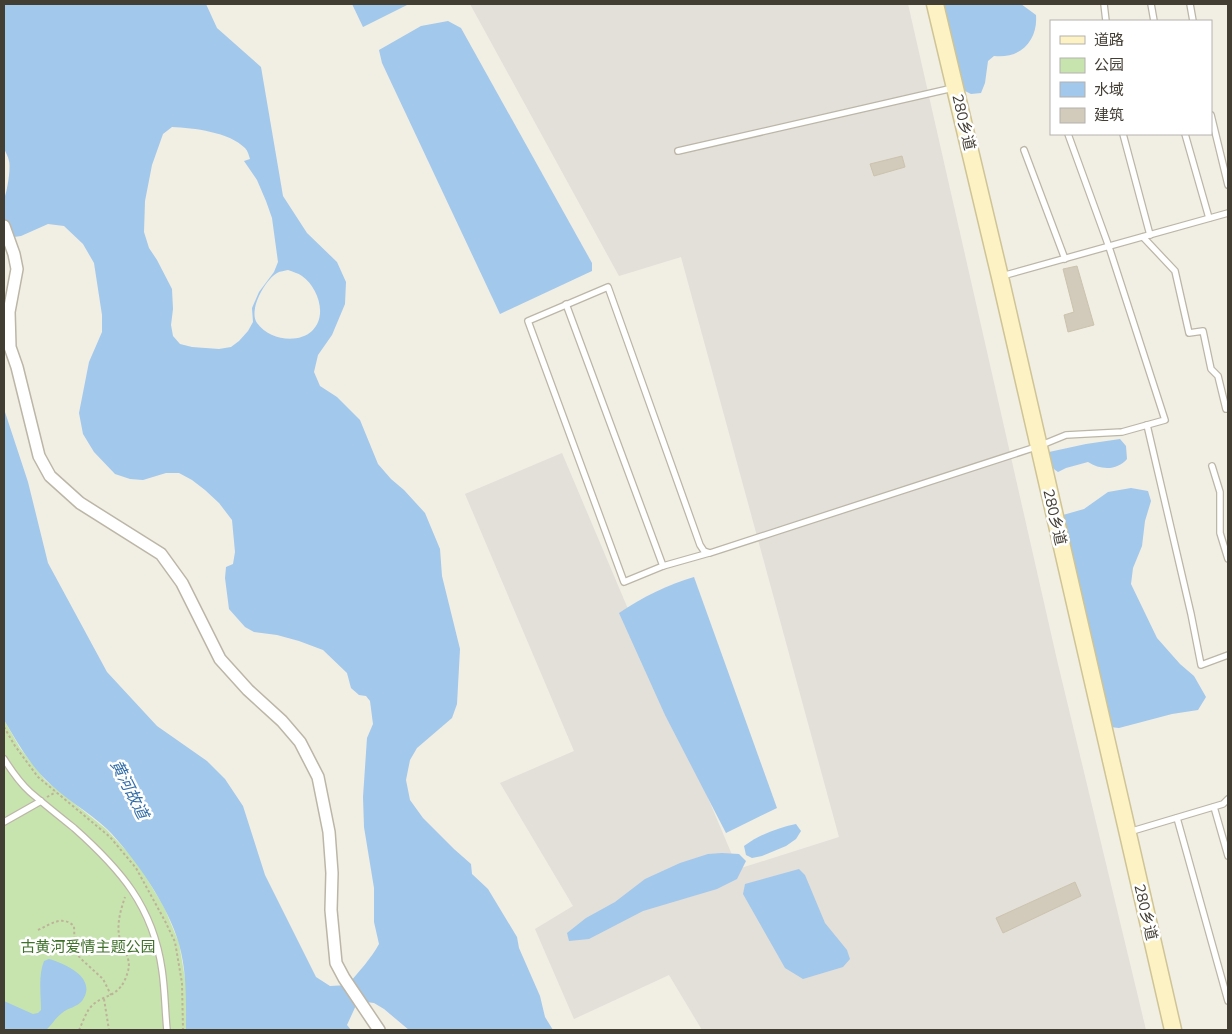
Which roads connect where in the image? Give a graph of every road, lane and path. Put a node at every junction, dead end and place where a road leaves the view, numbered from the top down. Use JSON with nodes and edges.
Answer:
{"nodes":[{"id":1,"x":935,"y":4,"type":"edge"},
{"id":2,"x":1104,"y":4,"type":"edge"},
{"id":3,"x":1151,"y":4,"type":"edge"},
{"id":4,"x":1190,"y":4,"type":"edge"},
{"id":5,"x":1106,"y":20,"type":"edge"},
{"id":6,"x":1154,"y":20,"type":"edge"},
{"id":7,"x":1193,"y":20,"type":"edge"},
{"id":8,"x":955,"y":87,"type":"junction"},
{"id":9,"x":1212,"y":119,"type":"edge"},
{"id":10,"x":1068,"y":135,"type":"edge"},
{"id":11,"x":1124,"y":135,"type":"edge"},
{"id":12,"x":1185,"y":135,"type":"edge"},
{"id":13,"x":1024,"y":150,"type":"dead end"},
{"id":14,"x":678,"y":151,"type":"dead end"},
{"id":15,"x":1228,"y":185,"type":"edge"},
{"id":16,"x":1228,"y":213,"type":"edge"},
{"id":17,"x":1209,"y":218,"type":"junction"},
{"id":18,"x":4,"y":226,"type":"edge"},
{"id":19,"x":1150,"y":235,"type":"junction"},
{"id":20,"x":1143,"y":237,"type":"junction"},
{"id":21,"x":1109,"y":247,"type":"junction"},
{"id":22,"x":1065,"y":259,"type":"junction"},
{"id":23,"x":1000,"y":277,"type":"junction"},
{"id":24,"x":566,"y":304,"type":"junction"},
{"id":25,"x":1226,"y":409,"type":"dead end"},
{"id":26,"x":1147,"y":425,"type":"junction"},
{"id":27,"x":1039,"y":446,"type":"junction"},
{"id":28,"x":1212,"y":466,"type":"dead end"},
{"id":29,"x":710,"y":553,"type":"junction"},
{"id":30,"x":1228,"y":558,"type":"edge"},
{"id":31,"x":663,"y":566,"type":"junction"},
{"id":32,"x":1228,"y":655,"type":"edge"},
{"id":33,"x":4,"y":759,"type":"edge"},
{"id":34,"x":1228,"y":799,"type":"edge"},
{"id":35,"x":41,"y":800,"type":"junction"},
{"id":36,"x":1214,"y":807,"type":"junction"},
{"id":37,"x":1178,"y":818,"type":"junction"},
{"id":38,"x":4,"y":822,"type":"edge"},
{"id":39,"x":1128,"y":832,"type":"junction"},
{"id":40,"x":1228,"y":856,"type":"edge"},
{"id":41,"x":142,"y":878,"type":"dead end"},
{"id":42,"x":129,"y":886,"type":"junction"},
{"id":43,"x":38,"y":930,"type":"dead end"},
{"id":44,"x":112,"y":996,"type":"junction"},
{"id":45,"x":104,"y":999,"type":"junction"},
{"id":46,"x":1228,"y":1001,"type":"edge"},
{"id":47,"x":79,"y":1030,"type":"edge"},
{"id":48,"x":109,"y":1030,"type":"edge"},
{"id":49,"x":168,"y":1030,"type":"edge"},
{"id":50,"x":379,"y":1030,"type":"edge"},
{"id":51,"x":1173,"y":1030,"type":"edge"}],
"edges":[{"from":1,"to":8,"type":"street","name":"280乡道"},
{"from":2,"to":5,"type":"lane"},
{"from":3,"to":6,"type":"lane"},
{"from":4,"to":7,"type":"lane"},
{"from":8,"to":14,"type":"lane"},
{"from":8,"to":23,"type":"street","name":"280乡道"},
{"from":9,"to":15,"type":"lane"},
{"from":10,"to":21,"type":"lane"},
{"from":11,"to":19,"type":"lane"},
{"from":12,"to":17,"type":"lane"},
{"from":13,"to":22,"type":"lane"},
{"from":16,"to":17,"type":"lane"},
{"from":17,"to":19,"type":"lane"},
{"from":18,"to":50,"type":"street"},
{"from":19,"to":20,"type":"lane"},
{"from":20,"to":21,"type":"lane"},
{"from":20,"to":25,"type":"lane"},
{"from":21,"to":22,"type":"lane"},
{"from":21,"to":26,"type":"lane"},
{"from":22,"to":23,"type":"lane"},
{"from":23,"to":27,"type":"street","name":"280乡道"},
{"from":24,"to":29,"type":"lane"},
{"from":24,"to":31,"type":"lane"},
{"from":24,"to":31,"type":"lane"},
{"from":26,"to":27,"type":"lane"},
{"from":26,"to":32,"type":"lane"},
{"from":27,"to":29,"type":"lane"},
{"from":27,"to":39,"type":"street","name":"280乡道"},
{"from":28,"to":30,"type":"lane"},
{"from":29,"to":31,"type":"lane"},
{"from":33,"to":35,"type":"lane"},
{"from":34,"to":36,"type":"lane"},
{"from":35,"to":38,"type":"lane"},
{"from":35,"to":42,"type":"lane"},
{"from":36,"to":37,"type":"lane"},
{"from":36,"to":40,"type":"lane"},
{"from":37,"to":39,"type":"lane"},
{"from":37,"to":46,"type":"lane"},
{"from":39,"to":51,"type":"street","name":"280乡道"},
{"from":41,"to":42,"type":"path"},
{"from":42,"to":44,"type":"path"},
{"from":42,"to":49,"type":"lane"},
{"from":43,"to":44,"type":"path"},
{"from":44,"to":45,"type":"path"},
{"from":45,"to":47,"type":"path"},
{"from":45,"to":48,"type":"path"}]}
